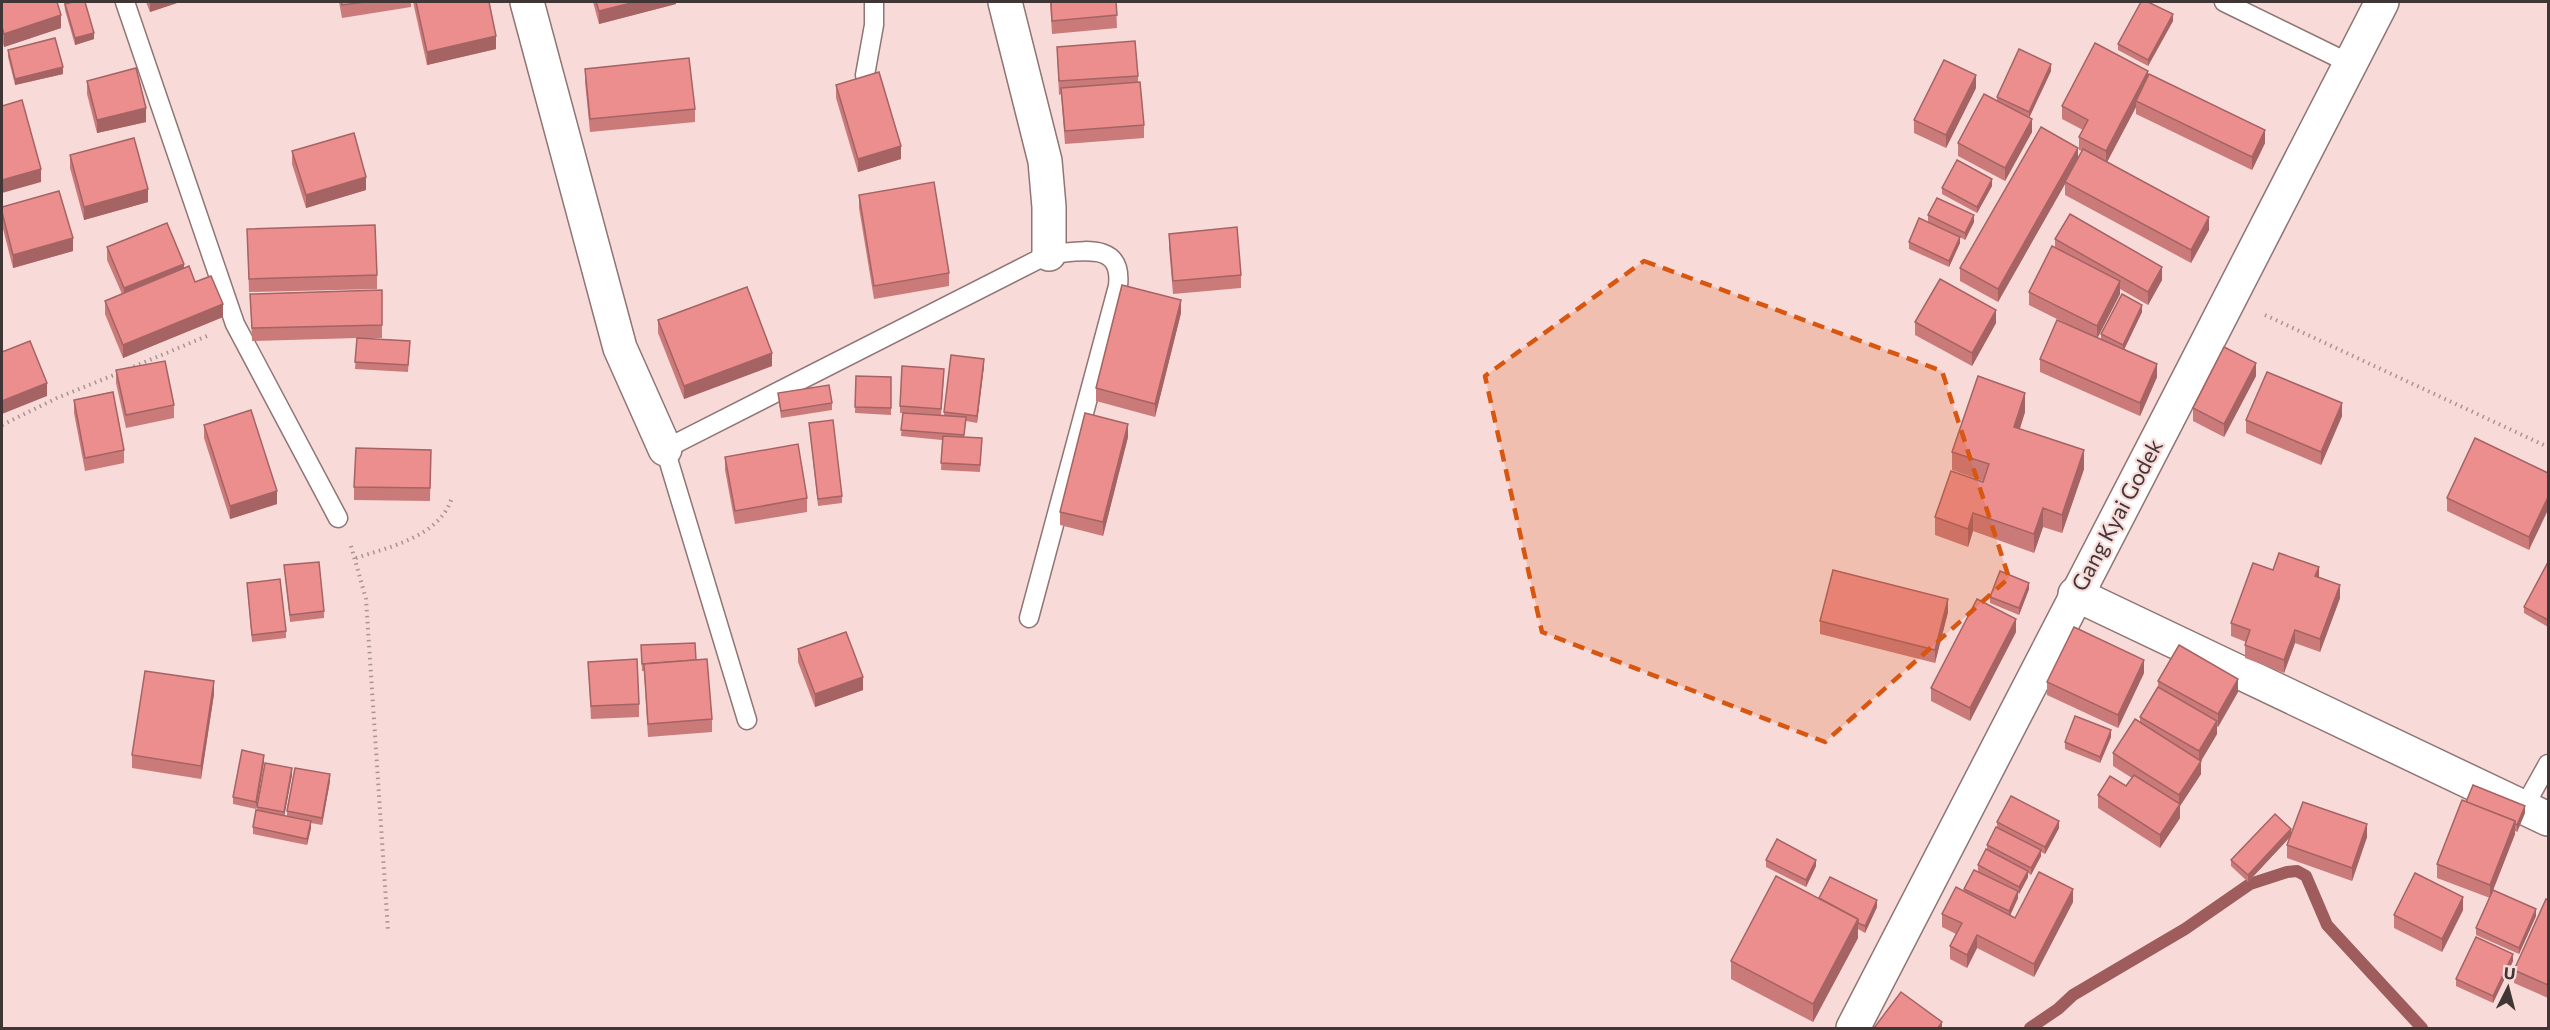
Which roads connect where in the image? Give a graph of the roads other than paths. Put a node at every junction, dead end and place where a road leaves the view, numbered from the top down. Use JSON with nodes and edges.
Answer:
{"nodes":[{"id":1,"x":125,"y":2,"type":"edge"},
{"id":2,"x":527,"y":2,"type":"edge"},
{"id":3,"x":874,"y":2,"type":"edge"},
{"id":4,"x":1005,"y":2,"type":"edge"},
{"id":5,"x":2224,"y":2,"type":"edge"},
{"id":6,"x":2382,"y":2,"type":"edge"},
{"id":7,"x":2351,"y":64,"type":"junction"},
{"id":8,"x":865,"y":75,"type":"edge"},
{"id":9,"x":1049,"y":254,"type":"junction"},
{"id":10,"x":665,"y":449,"type":"junction"},
{"id":11,"x":338,"y":518,"type":"road end"},
{"id":12,"x":2076,"y":594,"type":"junction"},
{"id":13,"x":1029,"y":618,"type":"dead end"},
{"id":14,"x":747,"y":720,"type":"dead end"},
{"id":15,"x":2548,"y":764,"type":"edge"},
{"id":16,"x":2536,"y":813,"type":"edge"},
{"id":17,"x":1852,"y":1029,"type":"edge"}],
"edges":[{"from":1,"to":11,"type":"lane"},
{"from":2,"to":10,"type":"street"},
{"from":3,"to":8,"type":"lane"},
{"from":4,"to":9,"type":"street"},
{"from":5,"to":7,"type":"lane"},
{"from":6,"to":7,"type":"street","name":"Gang Kyai Godek"},
{"from":7,"to":12,"type":"street","name":"Gang Kyai Godek"},
{"from":9,"to":10,"type":"lane"},
{"from":9,"to":13,"type":"lane"},
{"from":10,"to":14,"type":"lane"},
{"from":12,"to":16,"type":"street"},
{"from":12,"to":17,"type":"street","name":"Gang Kyai Godek"},
{"from":15,"to":16,"type":"lane"}]}
